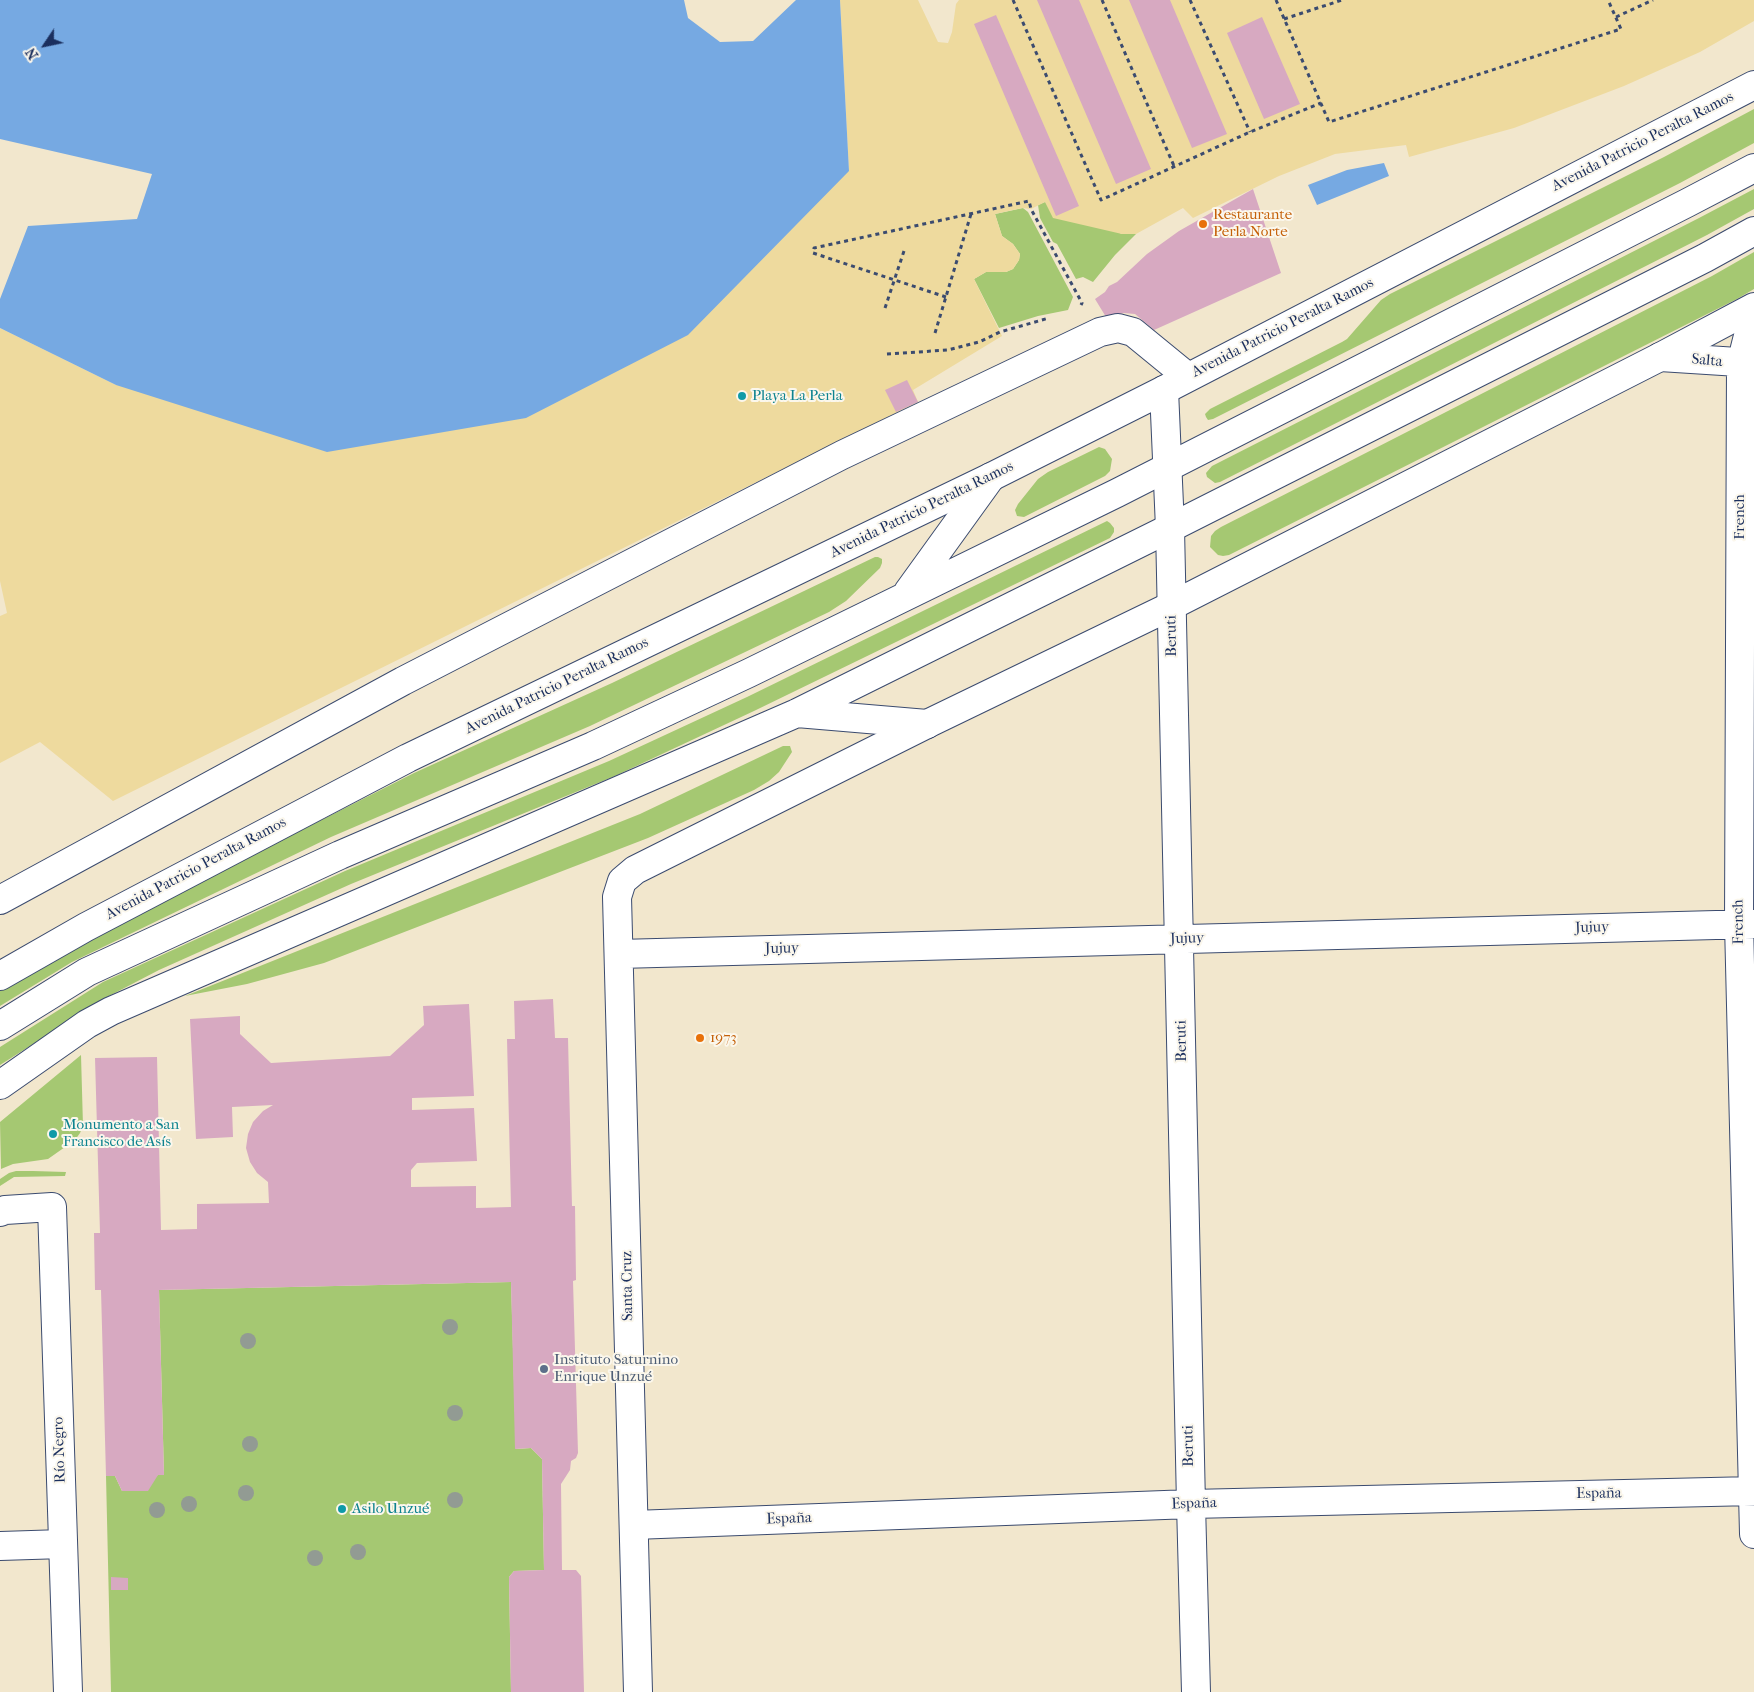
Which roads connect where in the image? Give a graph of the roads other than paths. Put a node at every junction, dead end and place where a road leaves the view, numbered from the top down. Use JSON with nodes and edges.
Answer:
{"nodes":[{"id":1,"x":1754,"y":85,"type":"edge"},
{"id":2,"x":1754,"y":168,"type":"edge"},
{"id":3,"x":1754,"y":232,"type":"edge"},
{"id":4,"x":1754,"y":307,"type":"edge"},
{"id":5,"x":1754,"y":312,"type":"edge"},
{"id":6,"x":1660,"y":357,"type":"junction"},
{"id":7,"x":1748,"y":364,"type":"edge"},
{"id":8,"x":1176,"y":384,"type":"junction"},
{"id":9,"x":1168,"y":467,"type":"junction"},
{"id":10,"x":991,"y":478,"type":"junction"},
{"id":11,"x":1170,"y":528,"type":"junction"},
{"id":12,"x":906,"y":595,"type":"junction"},
{"id":13,"x":1172,"y":606,"type":"junction"},
{"id":14,"x":797,"y":713,"type":"junction"},
{"id":15,"x":928,"y":724,"type":"junction"},
{"id":16,"x":0,"y":900,"type":"edge"},
{"id":17,"x":1746,"y":924,"type":"edge"},
{"id":18,"x":1180,"y":939,"type":"junction"},
{"id":19,"x":619,"y":954,"type":"junction"},
{"id":20,"x":0,"y":976,"type":"edge"},
{"id":21,"x":0,"y":1026,"type":"edge"},
{"id":22,"x":0,"y":1086,"type":"edge"},
{"id":23,"x":0,"y":1212,"type":"edge"},
{"id":24,"x":1753,"y":1490,"type":"edge"},
{"id":25,"x":1190,"y":1504,"type":"junction"},
{"id":26,"x":634,"y":1525,"type":"junction"},
{"id":27,"x":1754,"y":1534,"type":"edge"},
{"id":28,"x":63,"y":1544,"type":"junction"},
{"id":29,"x":0,"y":1546,"type":"edge"},
{"id":30,"x":68,"y":1692,"type":"edge"},
{"id":31,"x":638,"y":1692,"type":"edge"},
{"id":32,"x":1196,"y":1692,"type":"edge"}],
"edges":[{"from":1,"to":8,"type":"street","name":"Avenida Patricio Peralta Ramos"},
{"from":2,"to":9,"type":"street"},
{"from":3,"to":11,"type":"street"},
{"from":4,"to":6,"type":"street"},
{"from":5,"to":7,"type":"street","name":"French"},
{"from":6,"to":7,"type":"street","name":"Salta"},
{"from":6,"to":13,"type":"street"},
{"from":7,"to":17,"type":"street","name":"French"},
{"from":8,"to":9,"type":"street","name":"Beruti"},
{"from":8,"to":10,"type":"street","name":"Avenida Patricio Peralta Ramos"},
{"from":8,"to":16,"type":"street"},
{"from":9,"to":11,"type":"street","name":"Beruti"},
{"from":9,"to":12,"type":"street"},
{"from":10,"to":12,"type":"street"},
{"from":10,"to":20,"type":"street","name":"Avenida Patricio Peralta Ramos"},
{"from":11,"to":13,"type":"street","name":"Beruti"},
{"from":11,"to":14,"type":"street"},
{"from":12,"to":21,"type":"street"},
{"from":13,"to":15,"type":"street"},
{"from":13,"to":18,"type":"street","name":"Beruti"},
{"from":14,"to":15,"type":"street"},
{"from":14,"to":22,"type":"street"},
{"from":15,"to":19,"type":"street","name":"Santa Cruz"},
{"from":17,"to":18,"type":"street","name":"Jujuy"},
{"from":17,"to":24,"type":"street","name":"French"},
{"from":18,"to":19,"type":"street","name":"Jujuy"},
{"from":18,"to":25,"type":"street","name":"Beruti"},
{"from":19,"to":26,"type":"street","name":"Santa Cruz"},
{"from":23,"to":28,"type":"street","name":"Río Negro"},
{"from":24,"to":25,"type":"street","name":"España"},
{"from":24,"to":27,"type":"street","name":"French"},
{"from":25,"to":26,"type":"street","name":"España"},
{"from":25,"to":32,"type":"street","name":"Beruti"},
{"from":26,"to":31,"type":"street","name":"Santa Cruz"},
{"from":28,"to":29,"type":"street"},
{"from":28,"to":30,"type":"street","name":"Río Negro"}]}
